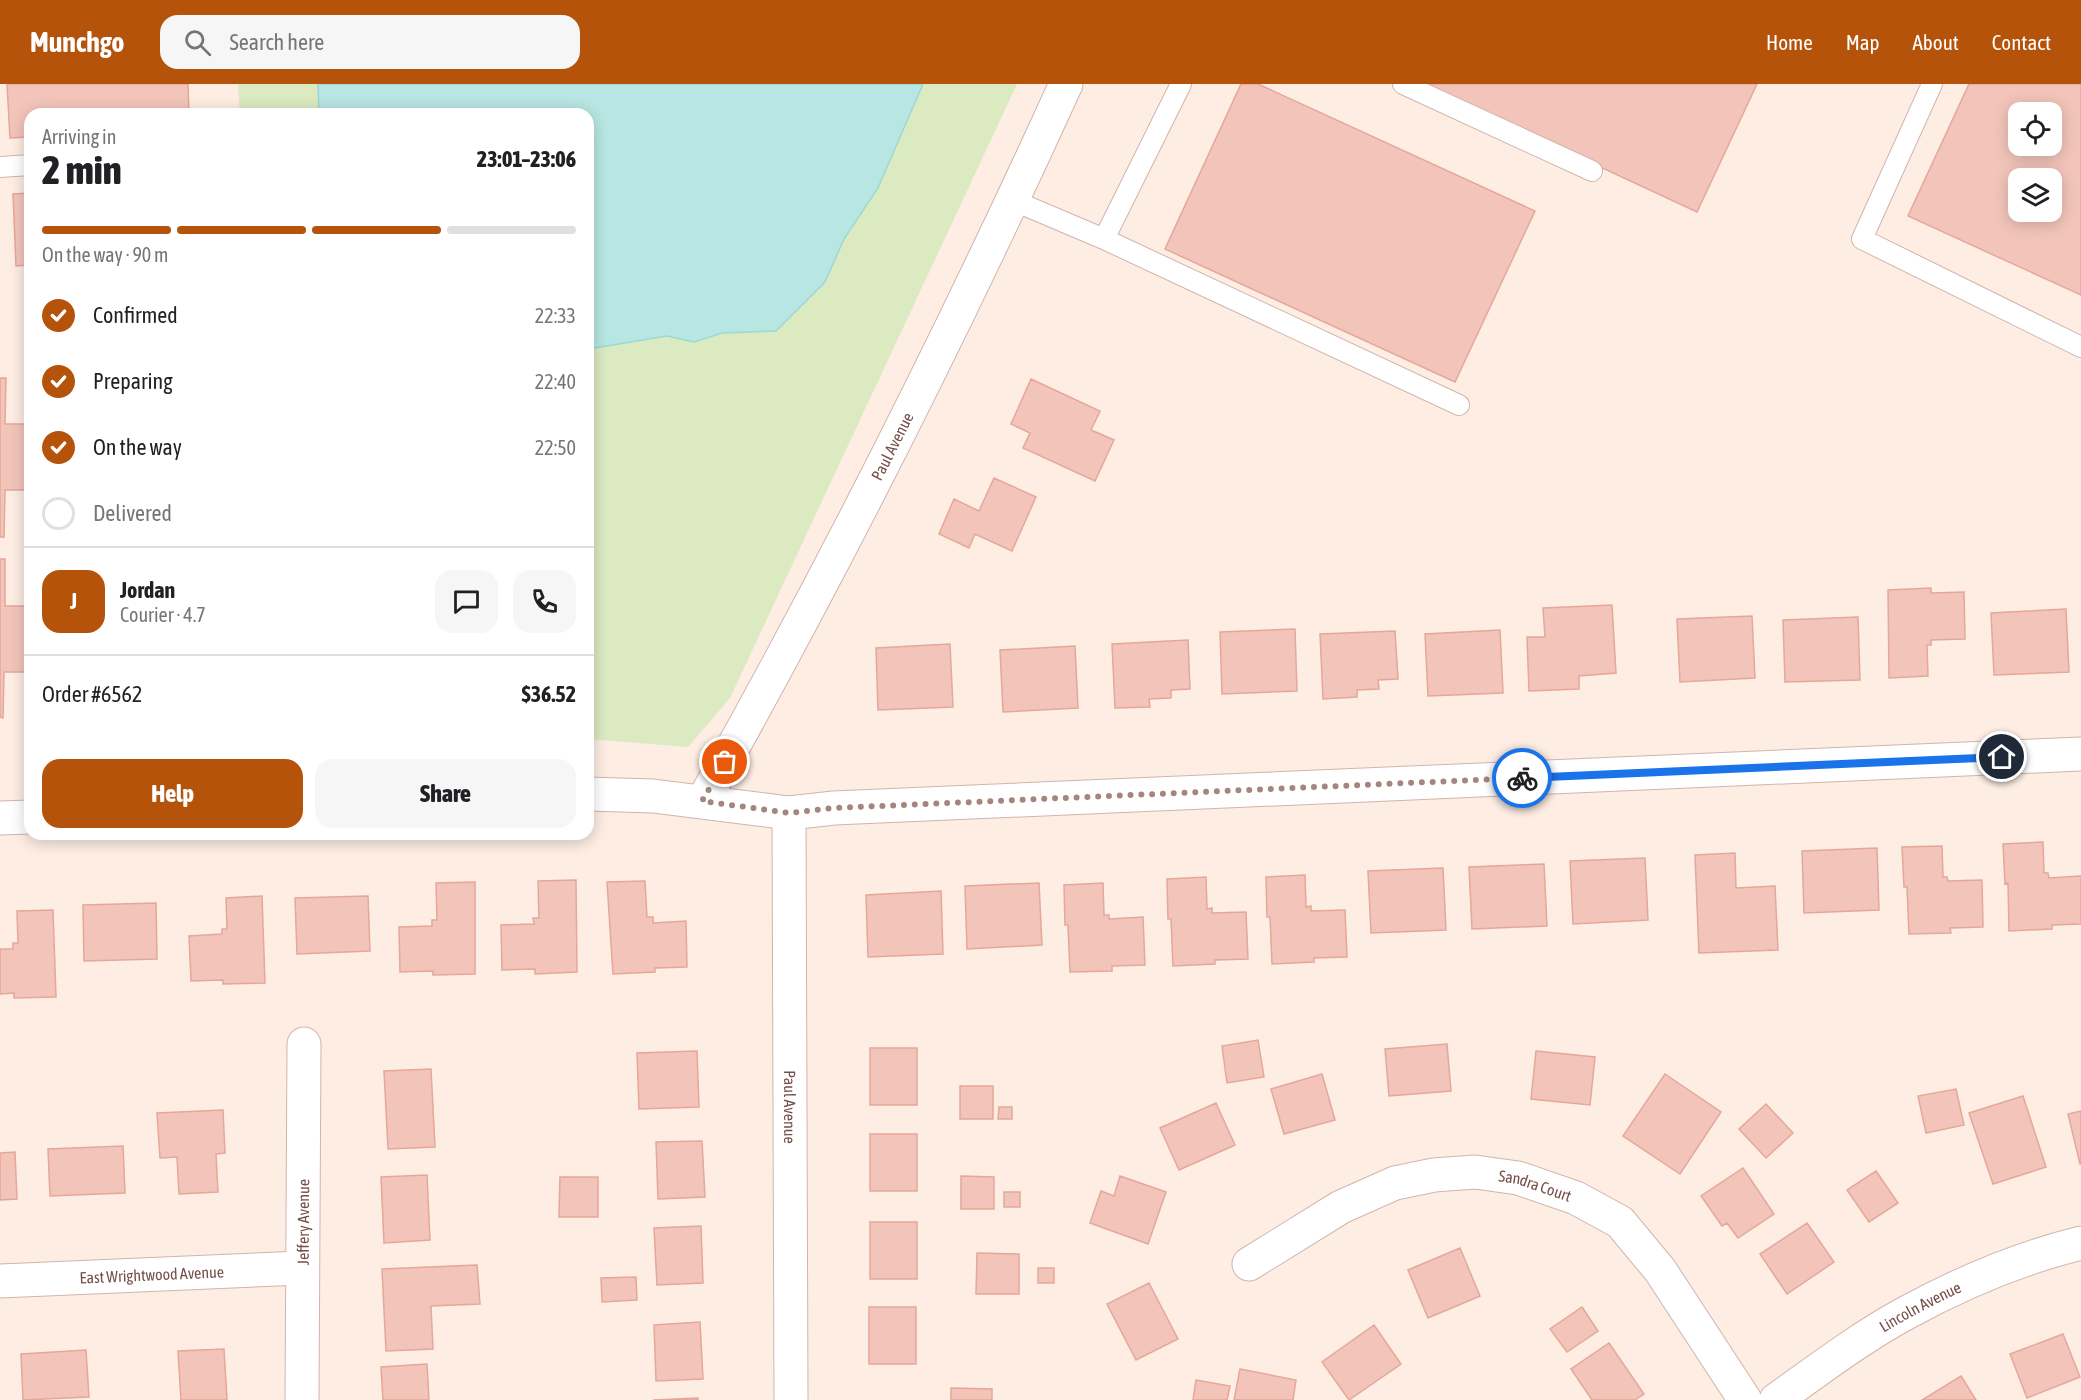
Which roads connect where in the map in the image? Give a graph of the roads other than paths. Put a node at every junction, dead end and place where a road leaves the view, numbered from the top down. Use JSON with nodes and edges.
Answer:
{"nodes":[{"id":1,"x":1066,"y":84,"type":"edge"},
{"id":2,"x":1181,"y":84,"type":"edge"},
{"id":3,"x":1402,"y":84,"type":"edge"},
{"id":4,"x":1932,"y":84,"type":"edge"},
{"id":5,"x":24,"y":165,"type":"edge"},
{"id":6,"x":0,"y":166,"type":"edge"},
{"id":7,"x":1592,"y":171,"type":"dead end"},
{"id":8,"x":1012,"y":200,"type":"junction"},
{"id":9,"x":1104,"y":239,"type":"junction"},
{"id":10,"x":2081,"y":347,"type":"edge"},
{"id":11,"x":1459,"y":405,"type":"dead end"},
{"id":12,"x":2081,"y":754,"type":"edge"},
{"id":13,"x":594,"y":795,"type":"edge"},
{"id":14,"x":702,"y":801,"type":"junction"},
{"id":15,"x":789,"y":813,"type":"junction"},
{"id":16,"x":24,"y":817,"type":"edge"},
{"id":17,"x":0,"y":818,"type":"edge"},
{"id":18,"x":304,"y":1044,"type":"dead end"},
{"id":19,"x":2081,"y":1243,"type":"edge"},
{"id":20,"x":1249,"y":1264,"type":"dead end"},
{"id":21,"x":302,"y":1268,"type":"junction"},
{"id":22,"x":0,"y":1281,"type":"edge"},
{"id":23,"x":302,"y":1400,"type":"edge"},
{"id":24,"x":791,"y":1400,"type":"edge"},
{"id":25,"x":1745,"y":1400,"type":"edge"},
{"id":26,"x":1776,"y":1400,"type":"edge"}],
"edges":[{"from":1,"to":8,"type":"street","name":"Paul Avenue"},
{"from":2,"to":9,"type":"lane"},
{"from":3,"to":7,"type":"lane"},
{"from":4,"to":10,"type":"lane"},
{"from":5,"to":6,"type":"lane"},
{"from":8,"to":9,"type":"lane"},
{"from":8,"to":14,"type":"street","name":"Paul Avenue"},
{"from":9,"to":11,"type":"lane"},
{"from":12,"to":15,"type":"street"},
{"from":13,"to":14,"type":"street"},
{"from":14,"to":15,"type":"street"},
{"from":15,"to":24,"type":"street","name":"Paul Avenue"},
{"from":16,"to":17,"type":"street"},
{"from":18,"to":21,"type":"street","name":"Jeffery Avenue"},
{"from":19,"to":26,"type":"street","name":"Lincoln Avenue"},
{"from":20,"to":25,"type":"street","name":"Sandra Court"},
{"from":21,"to":22,"type":"street","name":"East Wrightwood Avenue"},
{"from":21,"to":23,"type":"street","name":"Jeffery Avenue"}]}
